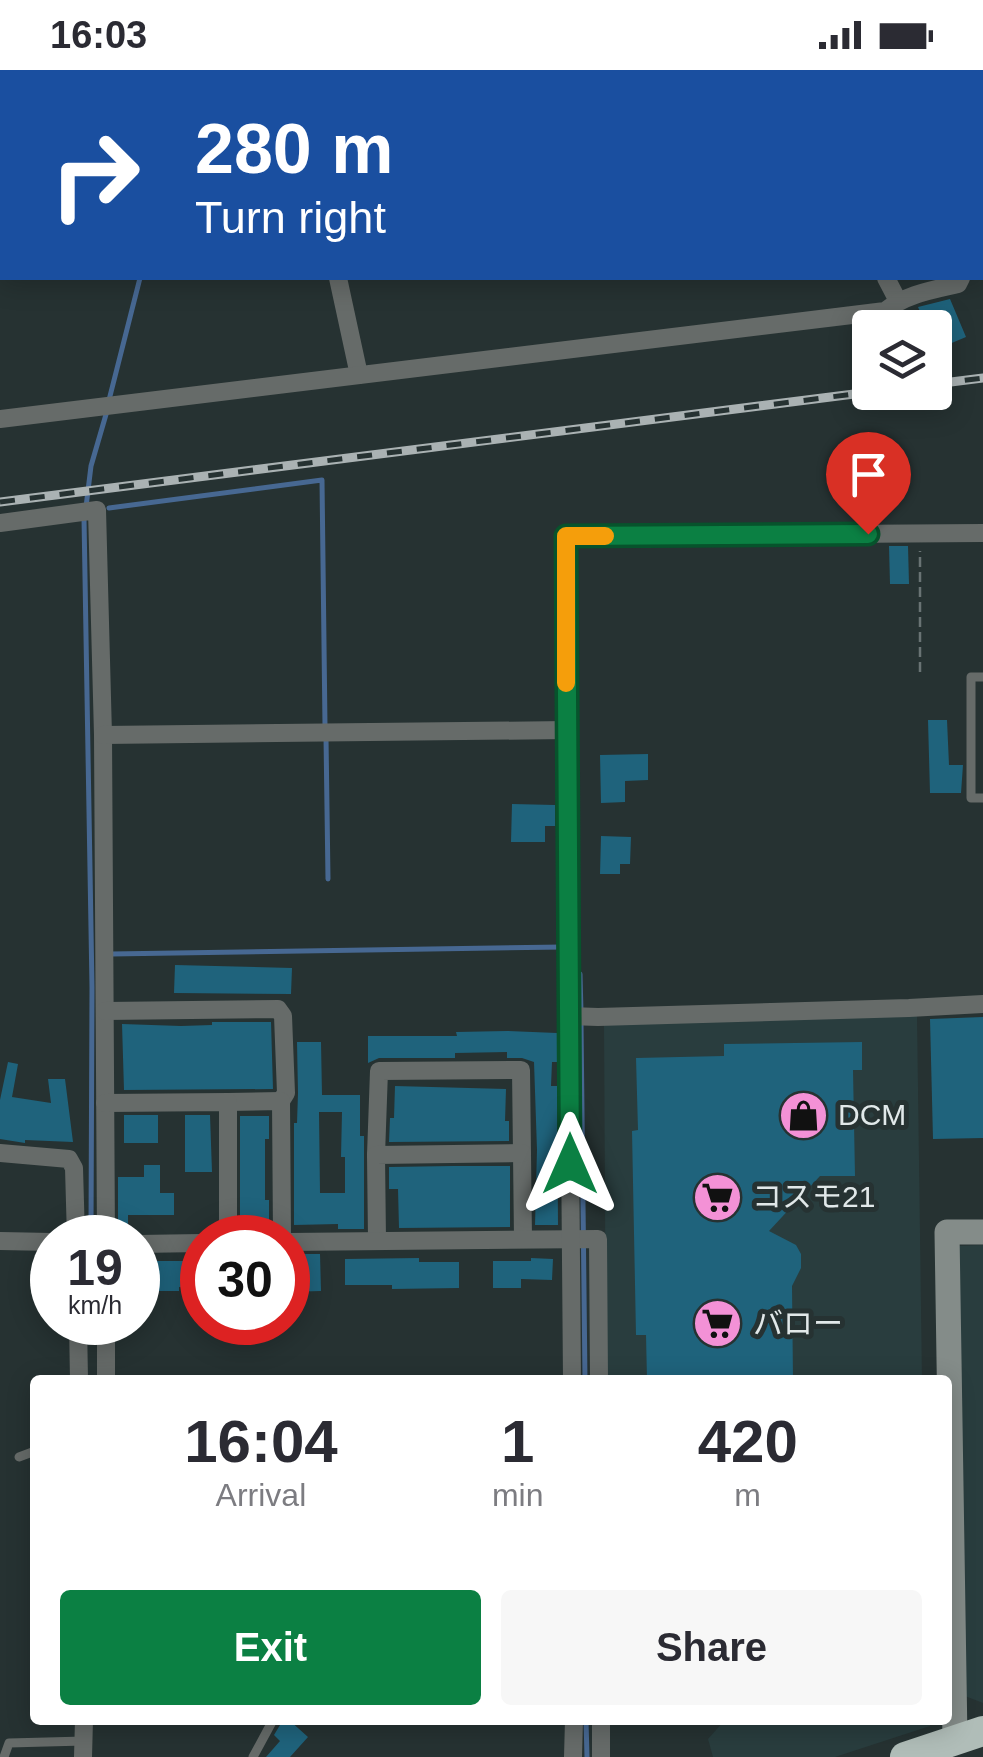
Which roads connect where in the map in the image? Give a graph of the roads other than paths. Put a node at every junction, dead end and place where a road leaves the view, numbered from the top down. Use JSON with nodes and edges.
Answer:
{"nodes":[{"id":1,"x":338,"y":280,"type":"edge"},
{"id":2,"x":887,"y":280,"type":"edge"},
{"id":3,"x":960,"y":280,"type":"edge"},
{"id":4,"x":898,"y":301,"type":"junction"},
{"id":5,"x":359,"y":375,"type":"junction"},
{"id":6,"x":0,"y":419,"type":"edge"},
{"id":7,"x":0,"y":523,"type":"edge"},
{"id":8,"x":983,"y":533,"type":"edge"},
{"id":9,"x":983,"y":677,"type":"edge"},
{"id":10,"x":567,"y":730,"type":"junction"},
{"id":11,"x":104,"y":735,"type":"junction"},
{"id":12,"x":983,"y":798,"type":"edge"},
{"id":13,"x":983,"y":1004,"type":"edge"},
{"id":14,"x":105,"y":1011,"type":"junction"},
{"id":15,"x":570,"y":1016,"type":"junction"},
{"id":16,"x":281,"y":1101,"type":"junction"},
{"id":17,"x":228,"y":1102,"type":"junction"},
{"id":18,"x":106,"y":1103,"type":"junction"},
{"id":19,"x":0,"y":1153,"type":"edge"},
{"id":20,"x":522,"y":1153,"type":"junction"},
{"id":21,"x":376,"y":1156,"type":"junction"},
{"id":22,"x":75,"y":1215,"type":"edge"},
{"id":23,"x":106,"y":1215,"type":"edge"},
{"id":24,"x":228,"y":1215,"type":"edge"},
{"id":25,"x":284,"y":1215,"type":"edge"},
{"id":26,"x":983,"y":1232,"type":"edge"},
{"id":27,"x":570,"y":1238,"type":"junction"},
{"id":28,"x":523,"y":1239,"type":"junction"},
{"id":29,"x":310,"y":1240,"type":"edge"},
{"id":30,"x":377,"y":1240,"type":"junction"},
{"id":31,"x":0,"y":1241,"type":"edge"},
{"id":32,"x":30,"y":1242,"type":"edge"},
{"id":33,"x":78,"y":1345,"type":"edge"},
{"id":34,"x":106,"y":1345,"type":"edge"},
{"id":35,"x":79,"y":1375,"type":"edge"},
{"id":36,"x":106,"y":1375,"type":"edge"},
{"id":37,"x":572,"y":1375,"type":"edge"},
{"id":38,"x":599,"y":1375,"type":"edge"},
{"id":39,"x":30,"y":1452,"type":"edge"},
{"id":40,"x":19,"y":1457,"type":"dead end"},
{"id":41,"x":270,"y":1725,"type":"edge"},
{"id":42,"x":574,"y":1725,"type":"edge"},
{"id":43,"x":603,"y":1725,"type":"edge"},
{"id":44,"x":966,"y":1743,"type":"edge"},
{"id":45,"x":84,"y":1749,"type":"edge"},
{"id":46,"x":4,"y":1757,"type":"edge"},
{"id":47,"x":254,"y":1757,"type":"edge"},
{"id":48,"x":573,"y":1757,"type":"edge"},
{"id":49,"x":601,"y":1757,"type":"edge"},
{"id":50,"x":904,"y":1757,"type":"edge"}],
"edges":[{"from":1,"to":5,"type":"street"},
{"from":2,"to":4,"type":"street"},
{"from":3,"to":4,"type":"street"},
{"from":4,"to":5,"type":"street"},
{"from":5,"to":6,"type":"street"},
{"from":7,"to":11,"type":"street"},
{"from":8,"to":10,"type":"street"},
{"from":9,"to":12,"type":"lane"},
{"from":10,"to":11,"type":"street"},
{"from":10,"to":15,"type":"street"},
{"from":11,"to":14,"type":"street"},
{"from":13,"to":15,"type":"street"},
{"from":14,"to":16,"type":"street"},
{"from":14,"to":18,"type":"street"},
{"from":15,"to":27,"type":"street"},
{"from":16,"to":17,"type":"street"},
{"from":16,"to":25,"type":"street"},
{"from":17,"to":18,"type":"street"},
{"from":17,"to":24,"type":"street"},
{"from":18,"to":23,"type":"street"},
{"from":19,"to":22,"type":"street"},
{"from":20,"to":21,"type":"street"},
{"from":20,"to":21,"type":"street"},
{"from":20,"to":28,"type":"street"},
{"from":21,"to":30,"type":"street"},
{"from":26,"to":44,"type":"street"},
{"from":27,"to":28,"type":"street"},
{"from":27,"to":37,"type":"street"},
{"from":27,"to":38,"type":"street"},
{"from":28,"to":30,"type":"street"},
{"from":29,"to":30,"type":"street"},
{"from":31,"to":32,"type":"street"},
{"from":33,"to":35,"type":"street"},
{"from":34,"to":36,"type":"street"},
{"from":39,"to":40,"type":"lane"},
{"from":41,"to":47,"type":"lane"},
{"from":42,"to":48,"type":"street"},
{"from":43,"to":49,"type":"street"},
{"from":44,"to":50,"type":"highway"},
{"from":45,"to":46,"type":"lane"}]}
